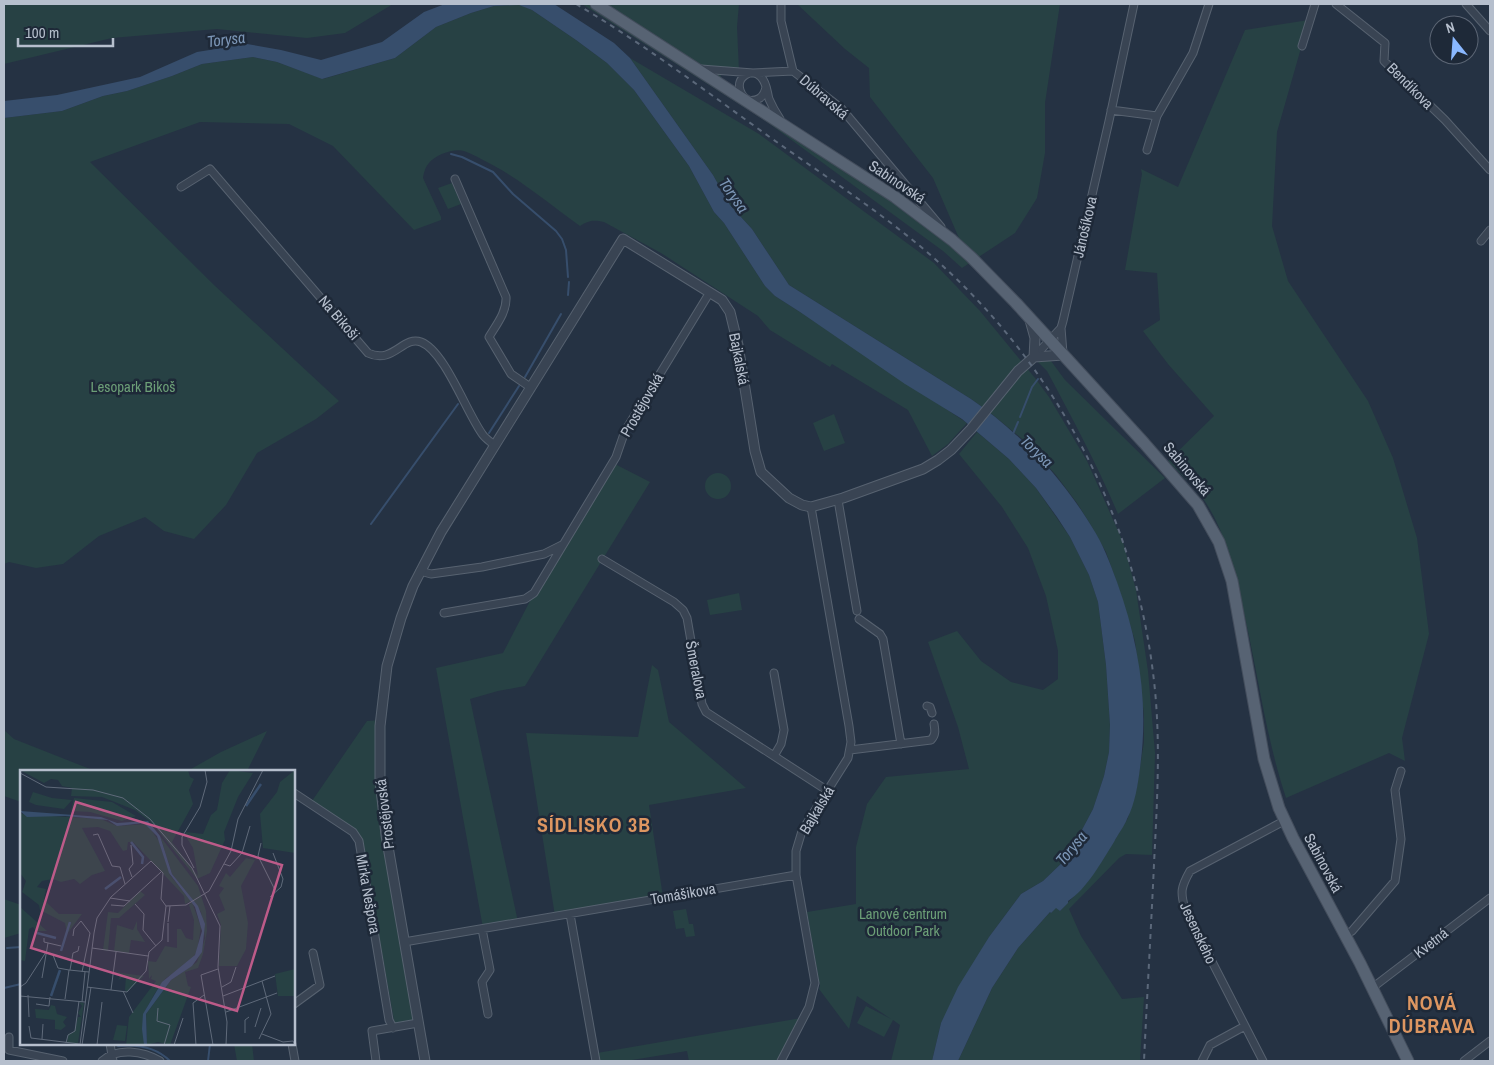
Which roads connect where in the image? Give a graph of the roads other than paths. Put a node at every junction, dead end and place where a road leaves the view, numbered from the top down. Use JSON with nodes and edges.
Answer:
{"nodes":[{"id":1,"x":596,"y":4,"type":"edge"},
{"id":2,"x":781,"y":4,"type":"edge"},
{"id":3,"x":1134,"y":4,"type":"edge"},
{"id":4,"x":1209,"y":4,"type":"edge"},
{"id":5,"x":1316,"y":4,"type":"edge"},
{"id":6,"x":1336,"y":4,"type":"edge"},
{"id":7,"x":1466,"y":4,"type":"edge"},
{"id":8,"x":1490,"y":31,"type":"edge"},
{"id":9,"x":1302,"y":46,"type":"dead end"},
{"id":10,"x":697,"y":69,"type":"junction"},
{"id":11,"x":793,"y":71,"type":"junction"},
{"id":12,"x":771,"y":72,"type":"junction"},
{"id":13,"x":753,"y":73,"type":"junction"},
{"id":14,"x":766,"y":85,"type":"junction"},
{"id":15,"x":746,"y":100,"type":"junction"},
{"id":16,"x":1111,"y":110,"type":"junction"},
{"id":17,"x":1157,"y":116,"type":"junction"},
{"id":18,"x":786,"y":126,"type":"junction"},
{"id":19,"x":1147,"y":150,"type":"dead end"},
{"id":20,"x":1490,"y":170,"type":"edge"},
{"id":21,"x":455,"y":179,"type":"dead end"},
{"id":22,"x":181,"y":187,"type":"dead end"},
{"id":23,"x":1490,"y":230,"type":"edge"},
{"id":24,"x":623,"y":239,"type":"joint"},
{"id":25,"x":952,"y":240,"type":"junction"},
{"id":26,"x":1481,"y":241,"type":"dead end"},
{"id":27,"x":710,"y":292,"type":"junction"},
{"id":28,"x":1029,"y":318,"type":"junction"},
{"id":29,"x":1061,"y":328,"type":"junction"},
{"id":30,"x":1049,"y":340,"type":"junction"},
{"id":31,"x":1063,"y":356,"type":"junction"},
{"id":32,"x":1034,"y":357,"type":"junction"},
{"id":33,"x":530,"y":387,"type":"junction"},
{"id":34,"x":494,"y":445,"type":"junction"},
{"id":35,"x":838,"y":500,"type":"junction"},
{"id":36,"x":812,"y":507,"type":"junction"},
{"id":37,"x":562,"y":545,"type":"junction"},
{"id":38,"x":544,"y":554,"type":"junction"},
{"id":39,"x":602,"y":559,"type":"dead end"},
{"id":40,"x":550,"y":566,"type":"junction"},
{"id":41,"x":420,"y":571,"type":"junction"},
{"id":42,"x":857,"y":611,"type":"dead end"},
{"id":43,"x":444,"y":613,"type":"dead end"},
{"id":44,"x":859,"y":619,"type":"dead end"},
{"id":45,"x":774,"y":673,"type":"dead end"},
{"id":46,"x":927,"y":706,"type":"dead end"},
{"id":47,"x":932,"y":713,"type":"dead end"},
{"id":48,"x":934,"y":724,"type":"dead end"},
{"id":49,"x":901,"y":744,"type":"junction"},
{"id":50,"x":850,"y":750,"type":"junction"},
{"id":51,"x":774,"y":756,"type":"junction"},
{"id":52,"x":1401,"y":772,"type":"dead end"},
{"id":53,"x":828,"y":791,"type":"junction"},
{"id":54,"x":295,"y":794,"type":"edge"},
{"id":55,"x":1284,"y":821,"type":"junction"},
{"id":56,"x":796,"y":875,"type":"junction"},
{"id":57,"x":1490,"y":898,"type":"edge"},
{"id":58,"x":570,"y":914,"type":"junction"},
{"id":59,"x":482,"y":929,"type":"junction"},
{"id":60,"x":1345,"y":935,"type":"junction"},
{"id":61,"x":404,"y":942,"type":"junction"},
{"id":62,"x":313,"y":953,"type":"dead end"},
{"id":63,"x":1372,"y":988,"type":"junction"},
{"id":64,"x":295,"y":1003,"type":"edge"},
{"id":65,"x":488,"y":1014,"type":"dead end"},
{"id":66,"x":418,"y":1023,"type":"junction"},
{"id":67,"x":406,"y":1025,"type":"junction"},
{"id":68,"x":1245,"y":1026,"type":"junction"},
{"id":69,"x":394,"y":1028,"type":"junction"},
{"id":70,"x":420,"y":1036,"type":"junction"},
{"id":71,"x":9,"y":1038,"type":"dead end"},
{"id":72,"x":1490,"y":1041,"type":"edge"},
{"id":73,"x":110,"y":1045,"type":"edge"},
{"id":74,"x":292,"y":1045,"type":"edge"},
{"id":75,"x":112,"y":1058,"type":"edge"},
{"id":76,"x":596,"y":1060,"type":"edge"},
{"id":77,"x":63,"y":1061,"type":"edge"},
{"id":78,"x":102,"y":1061,"type":"edge"},
{"id":79,"x":160,"y":1061,"type":"edge"},
{"id":80,"x":295,"y":1061,"type":"edge"},
{"id":81,"x":376,"y":1061,"type":"edge"},
{"id":82,"x":425,"y":1061,"type":"edge"},
{"id":83,"x":781,"y":1061,"type":"edge"},
{"id":84,"x":1202,"y":1061,"type":"edge"},
{"id":85,"x":1263,"y":1061,"type":"edge"},
{"id":86,"x":1408,"y":1061,"type":"edge"},
{"id":87,"x":1464,"y":1061,"type":"edge"}],
"edges":[{"from":1,"to":10,"type":"main road","name":"Sabinovská"},
{"from":2,"to":11,"type":"street","name":"Dúbravská"},
{"from":3,"to":16,"type":"street","name":"Jánošíkova"},
{"from":4,"to":17,"type":"street"},
{"from":5,"to":9,"type":"street"},
{"from":6,"to":20,"type":"street","name":"Bendíkova"},
{"from":7,"to":8,"type":"street"},
{"from":10,"to":13,"type":"street","name":"Dúbravská"},
{"from":10,"to":15,"type":"main road","name":"Sabinovská"},
{"from":11,"to":12,"type":"street","name":"Dúbravská"},
{"from":11,"to":25,"type":"street","name":"Dúbravská"},
{"from":12,"to":13,"type":"street","name":"Dúbravská"},
{"from":12,"to":14,"type":"street"},
{"from":13,"to":14,"type":"street"},
{"from":13,"to":15,"type":"street"},
{"from":14,"to":15,"type":"street"},
{"from":14,"to":18,"type":"street"},
{"from":15,"to":18,"type":"main road","name":"Sabinovská"},
{"from":16,"to":17,"type":"street"},
{"from":16,"to":29,"type":"street","name":"Jánošíkova"},
{"from":17,"to":19,"type":"street"},
{"from":18,"to":25,"type":"main road","name":"Sabinovská"},
{"from":21,"to":33,"type":"street"},
{"from":22,"to":34,"type":"street","name":"Na Bikoši"},
{"from":23,"to":26,"type":"street"},
{"from":24,"to":27,"type":"street","name":"Bajkalská"},
{"from":24,"to":33,"type":"street","name":"Prostějovská"},
{"from":25,"to":28,"type":"main road","name":"Sabinovská"},
{"from":27,"to":36,"type":"street","name":"Bajkalská"},
{"from":27,"to":37,"type":"street","name":"Prostějovská"},
{"from":28,"to":30,"type":"main road","name":"Sabinovská"},
{"from":28,"to":32,"type":"street"},
{"from":29,"to":30,"type":"street"},
{"from":29,"to":31,"type":"street","name":"Jánošíkova"},
{"from":30,"to":31,"type":"main road","name":"Sabinovská"},
{"from":30,"to":32,"type":"street"},
{"from":31,"to":32,"type":"street"},
{"from":31,"to":55,"type":"main road","name":"Sabinovská"},
{"from":32,"to":35,"type":"street"},
{"from":33,"to":34,"type":"street","name":"Prostějovská"},
{"from":34,"to":41,"type":"street","name":"Prostějovská"},
{"from":35,"to":36,"type":"street"},
{"from":35,"to":42,"type":"street"},
{"from":36,"to":50,"type":"street","name":"Bajkalská"},
{"from":37,"to":38,"type":"street"},
{"from":37,"to":40,"type":"street","name":"Prostějovská"},
{"from":38,"to":40,"type":"street"},
{"from":38,"to":41,"type":"street"},
{"from":39,"to":51,"type":"street","name":"Šmeralova"},
{"from":40,"to":43,"type":"street","name":"Prostějovská"},
{"from":41,"to":61,"type":"street","name":"Prostějovská"},
{"from":44,"to":49,"type":"street"},
{"from":45,"to":51,"type":"street"},
{"from":46,"to":47,"type":"street"},
{"from":48,"to":49,"type":"street"},
{"from":49,"to":50,"type":"street"},
{"from":50,"to":53,"type":"street","name":"Bajkalská"},
{"from":51,"to":53,"type":"street","name":"Šmeralova"},
{"from":52,"to":60,"type":"street"},
{"from":53,"to":56,"type":"street","name":"Bajkalská"},
{"from":54,"to":69,"type":"street","name":"Mirka Nešpora"},
{"from":55,"to":60,"type":"main road","name":"Sabinovská"},
{"from":55,"to":68,"type":"street","name":"Jesenského"},
{"from":56,"to":58,"type":"street","name":"Tomášikova"},
{"from":56,"to":83,"type":"street","name":"Bajkalská"},
{"from":57,"to":63,"type":"street","name":"Kvetná"},
{"from":58,"to":59,"type":"street","name":"Tomášikova"},
{"from":58,"to":76,"type":"street"},
{"from":59,"to":61,"type":"street","name":"Tomášikova"},
{"from":59,"to":65,"type":"street"},
{"from":60,"to":63,"type":"main road","name":"Sabinovská"},
{"from":61,"to":66,"type":"street","name":"Prostějovská"},
{"from":62,"to":64,"type":"street"},
{"from":63,"to":86,"type":"main road","name":"Sabinovská"},
{"from":66,"to":67,"type":"street"},
{"from":66,"to":70,"type":"street","name":"Prostějovská"},
{"from":67,"to":69,"type":"street"},
{"from":67,"to":70,"type":"street"},
{"from":68,"to":84,"type":"street"},
{"from":68,"to":85,"type":"street","name":"Jesenského"},
{"from":69,"to":81,"type":"street"},
{"from":70,"to":82,"type":"street","name":"Prostějovská"},
{"from":71,"to":77,"type":"street"},
{"from":72,"to":87,"type":"street"},
{"from":73,"to":75,"type":"street"},
{"from":74,"to":80,"type":"street"},
{"from":75,"to":78,"type":"street"},
{"from":75,"to":79,"type":"street"}]}
